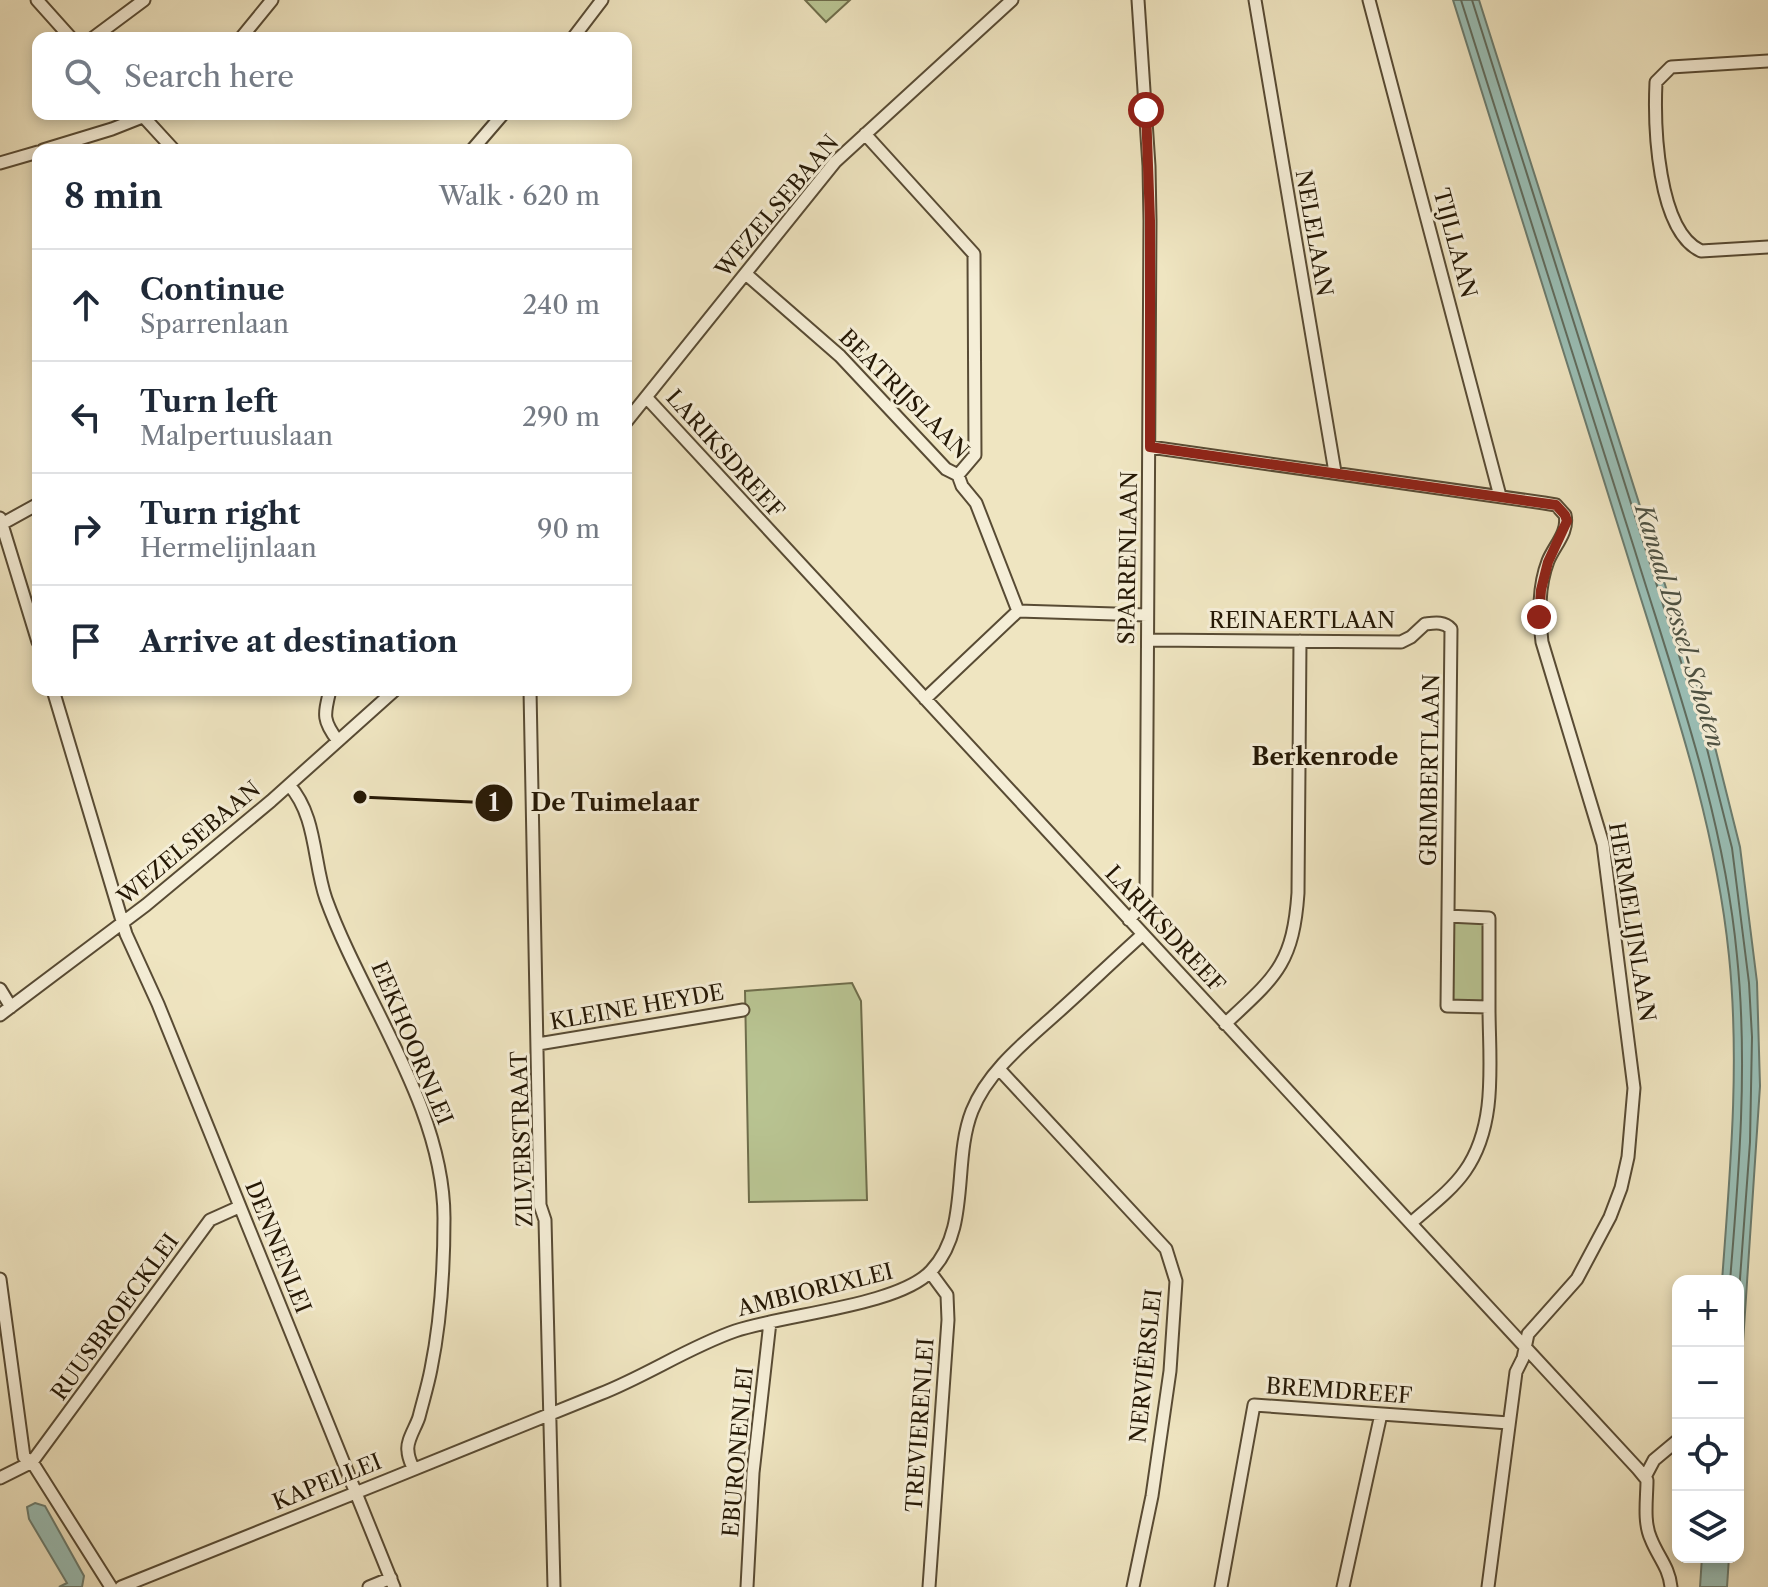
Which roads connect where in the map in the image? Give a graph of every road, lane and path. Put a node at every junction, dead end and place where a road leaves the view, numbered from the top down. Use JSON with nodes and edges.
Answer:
{"nodes":[{"id":1,"x":37,"y":0,"type":"edge"},
{"id":2,"x":144,"y":0,"type":"edge"},
{"id":3,"x":272,"y":0,"type":"edge"},
{"id":4,"x":602,"y":0,"type":"edge"},
{"id":5,"x":1138,"y":0,"type":"edge"},
{"id":6,"x":1255,"y":0,"type":"edge"},
{"id":7,"x":1369,"y":0,"type":"edge"},
{"id":8,"x":1007,"y":1,"type":"edge"},
{"id":9,"x":66,"y":32,"type":"edge"},
{"id":10,"x":101,"y":32,"type":"edge"},
{"id":11,"x":246,"y":32,"type":"edge"},
{"id":12,"x":578,"y":32,"type":"edge"},
{"id":13,"x":1768,"y":61,"type":"edge"},
{"id":14,"x":131,"y":120,"type":"edge"},
{"id":15,"x":149,"y":120,"type":"edge"},
{"id":16,"x":498,"y":120,"type":"edge"},
{"id":17,"x":865,"y":134,"type":"junction"},
{"id":18,"x":61,"y":144,"type":"edge"},
{"id":19,"x":169,"y":144,"type":"edge"},
{"id":20,"x":477,"y":144,"type":"edge"},
{"id":21,"x":32,"y":154,"type":"edge"},
{"id":22,"x":0,"y":163,"type":"edge"},
{"id":23,"x":1768,"y":247,"type":"edge"},
{"id":24,"x":746,"y":274,"type":"junction"},
{"id":25,"x":646,"y":397,"type":"junction"},
{"id":26,"x":632,"y":414,"type":"edge"},
{"id":27,"x":1150,"y":447,"type":"junction"},
{"id":28,"x":1335,"y":472,"type":"junction"},
{"id":29,"x":958,"y":475,"type":"junction"},
{"id":30,"x":1500,"y":496,"type":"junction"},
{"id":31,"x":32,"y":507,"type":"edge"},
{"id":32,"x":1,"y":522,"type":"edge"},
{"id":33,"x":1018,"y":611,"type":"junction"},
{"id":34,"x":1147,"y":615,"type":"junction"},
{"id":35,"x":32,"y":623,"type":"edge"},
{"id":36,"x":1449,"y":626,"type":"joint"},
{"id":37,"x":1148,"y":640,"type":"junction"},
{"id":38,"x":1300,"y":641,"type":"junction"},
{"id":39,"x":55,"y":696,"type":"edge"},
{"id":40,"x":329,"y":696,"type":"edge"},
{"id":41,"x":388,"y":696,"type":"edge"},
{"id":42,"x":530,"y":696,"type":"edge"},
{"id":43,"x":925,"y":699,"type":"junction"},
{"id":44,"x":338,"y":741,"type":"junction"},
{"id":45,"x":289,"y":785,"type":"junction"},
{"id":46,"x":1448,"y":916,"type":"junction"},
{"id":47,"x":1129,"y":920,"type":"junction"},
{"id":48,"x":124,"y":922,"type":"junction"},
{"id":49,"x":1142,"y":935,"type":"junction"},
{"id":50,"x":0,"y":989,"type":"edge"},
{"id":51,"x":11,"y":1007,"type":"junction"},
{"id":52,"x":1489,"y":1007,"type":"junction"},
{"id":53,"x":743,"y":1010,"type":"dead end"},
{"id":54,"x":0,"y":1015,"type":"edge"},
{"id":55,"x":1225,"y":1024,"type":"junction"},
{"id":56,"x":538,"y":1044,"type":"junction"},
{"id":57,"x":999,"y":1069,"type":"junction"},
{"id":58,"x":239,"y":1207,"type":"junction"},
{"id":59,"x":1411,"y":1223,"type":"junction"},
{"id":60,"x":930,"y":1272,"type":"junction"},
{"id":61,"x":0,"y":1279,"type":"edge"},
{"id":62,"x":770,"y":1322,"type":"junction"},
{"id":63,"x":1525,"y":1345,"type":"junction"},
{"id":64,"x":1381,"y":1414,"type":"junction"},
{"id":65,"x":549,"y":1415,"type":"junction"},
{"id":66,"x":1509,"y":1423,"type":"junction"},
{"id":67,"x":1672,"y":1445,"type":"edge"},
{"id":68,"x":32,"y":1462,"type":"junction"},
{"id":69,"x":413,"y":1468,"type":"junction"},
{"id":70,"x":1645,"y":1477,"type":"junction"},
{"id":71,"x":0,"y":1478,"type":"edge"},
{"id":72,"x":357,"y":1491,"type":"junction"},
{"id":73,"x":392,"y":1582,"type":"edge"},
{"id":74,"x":111,"y":1587,"type":"edge"},
{"id":75,"x":121,"y":1587,"type":"edge"},
{"id":76,"x":369,"y":1587,"type":"edge"},
{"id":77,"x":554,"y":1587,"type":"edge"},
{"id":78,"x":747,"y":1587,"type":"edge"},
{"id":79,"x":929,"y":1587,"type":"edge"},
{"id":80,"x":1133,"y":1587,"type":"edge"},
{"id":81,"x":1221,"y":1587,"type":"edge"},
{"id":82,"x":1343,"y":1587,"type":"edge"},
{"id":83,"x":1488,"y":1587,"type":"edge"},
{"id":84,"x":1671,"y":1587,"type":"edge"}],
"edges":[{"from":1,"to":9,"type":"street"},
{"from":2,"to":10,"type":"street"},
{"from":3,"to":11,"type":"street"},
{"from":4,"to":12,"type":"street"},
{"from":5,"to":27,"type":"street","name":"SPARRENLAAN"},
{"from":6,"to":28,"type":"street","name":"NELELAAN"},
{"from":7,"to":30,"type":"street","name":"TIJLLAAN"},
{"from":8,"to":17,"type":"street","name":"WEZELSEBAAN"},
{"from":13,"to":23,"type":"street"},
{"from":14,"to":18,"type":"street"},
{"from":15,"to":19,"type":"street"},
{"from":16,"to":20,"type":"street"},
{"from":17,"to":24,"type":"street","name":"WEZELSEBAAN"},
{"from":17,"to":29,"type":"street"},
{"from":21,"to":22,"type":"street"},
{"from":24,"to":25,"type":"street","name":"WEZELSEBAAN"},
{"from":24,"to":29,"type":"street","name":"BEATRIJSLAAN"},
{"from":25,"to":26,"type":"street","name":"WEZELSEBAAN"},
{"from":25,"to":43,"type":"street","name":"LARIKSDREEF"},
{"from":27,"to":28,"type":"street"},
{"from":27,"to":34,"type":"street","name":"SPARRENLAAN"},
{"from":28,"to":30,"type":"street"},
{"from":29,"to":33,"type":"street","name":"BEATRIJSLAAN"},
{"from":30,"to":63,"type":"street","name":"HERMELIJNLAAN"},
{"from":31,"to":32,"type":"street"},
{"from":32,"to":35,"type":"street"},
{"from":33,"to":34,"type":"street"},
{"from":33,"to":43,"type":"street"},
{"from":34,"to":37,"type":"street","name":"SPARRENLAAN"},
{"from":36,"to":38,"type":"street","name":"REINAERTLAAN"},
{"from":36,"to":46,"type":"street","name":"GRIMBERTLAAN"},
{"from":37,"to":38,"type":"street","name":"REINAERTLAAN"},
{"from":37,"to":47,"type":"street","name":"SPARRENLAAN"},
{"from":38,"to":55,"type":"street"},
{"from":39,"to":48,"type":"street","name":"DENNENLEI"},
{"from":40,"to":44,"type":"street"},
{"from":41,"to":44,"type":"street","name":"WEZELSEBAAN"},
{"from":42,"to":56,"type":"street","name":"ZILVERSTRAAT"},
{"from":43,"to":47,"type":"street","name":"LARIKSDREEF"},
{"from":44,"to":45,"type":"street","name":"WEZELSEBAAN"},
{"from":45,"to":48,"type":"street","name":"WEZELSEBAAN"},
{"from":45,"to":69,"type":"street","name":"EEKHOORNLEI"},
{"from":46,"to":52,"type":"street"},
{"from":46,"to":52,"type":"street","name":"GRIMBERTLAAN"},
{"from":47,"to":49,"type":"street","name":"LARIKSDREEF"},
{"from":48,"to":51,"type":"street","name":"WEZELSEBAAN"},
{"from":48,"to":58,"type":"street","name":"DENNENLEI"},
{"from":49,"to":55,"type":"street","name":"LARIKSDREEF"},
{"from":49,"to":57,"type":"street","name":"AMBIORIXLEI"},
{"from":50,"to":51,"type":"street"},
{"from":51,"to":54,"type":"street","name":"WEZELSEBAAN"},
{"from":52,"to":59,"type":"street"},
{"from":53,"to":56,"type":"street","name":"KLEINE HEYDE"},
{"from":55,"to":59,"type":"street","name":"LARIKSDREEF"},
{"from":56,"to":65,"type":"street","name":"ZILVERSTRAAT"},
{"from":57,"to":60,"type":"street","name":"AMBIORIXLEI"},
{"from":57,"to":80,"type":"street","name":"NERVIËRSLEI"},
{"from":58,"to":68,"type":"street","name":"RUUSBROECKLEI"},
{"from":58,"to":72,"type":"street","name":"DENNENLEI"},
{"from":59,"to":63,"type":"street","name":"LARIKSDREEF"},
{"from":60,"to":62,"type":"street","name":"AMBIORIXLEI"},
{"from":60,"to":79,"type":"street","name":"TREVIERENLEI"},
{"from":61,"to":68,"type":"street"},
{"from":62,"to":65,"type":"street","name":"AMBIORIXLEI"},
{"from":62,"to":78,"type":"street","name":"EBURONENLEI"},
{"from":63,"to":66,"type":"street"},
{"from":63,"to":70,"type":"street","name":"LARIKSDREEF"},
{"from":64,"to":66,"type":"street","name":"BREMDREEF"},
{"from":64,"to":81,"type":"street","name":"BREMDREEF"},
{"from":64,"to":82,"type":"street"},
{"from":65,"to":69,"type":"street","name":"KAPELLEI"},
{"from":65,"to":77,"type":"street","name":"ZILVERSTRAAT"},
{"from":66,"to":83,"type":"street"},
{"from":67,"to":70,"type":"street"},
{"from":68,"to":71,"type":"street"},
{"from":68,"to":74,"type":"street"},
{"from":69,"to":72,"type":"street","name":"KAPELLEI"},
{"from":70,"to":84,"type":"street"},
{"from":72,"to":73,"type":"street","name":"DENNENLEI"},
{"from":72,"to":75,"type":"street","name":"KAPELLEI"},
{"from":73,"to":76,"type":"street"}]}
